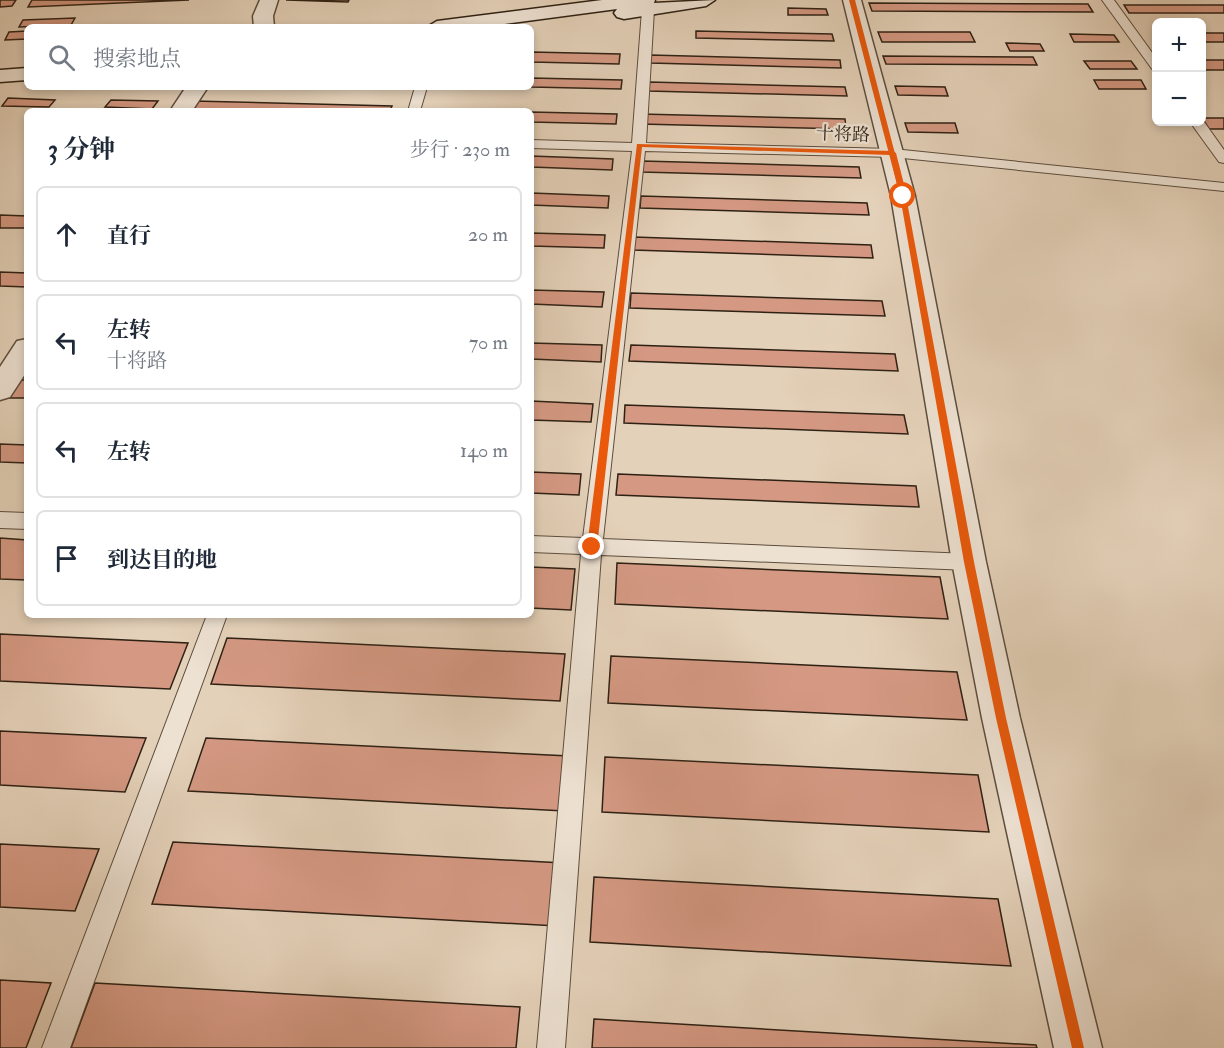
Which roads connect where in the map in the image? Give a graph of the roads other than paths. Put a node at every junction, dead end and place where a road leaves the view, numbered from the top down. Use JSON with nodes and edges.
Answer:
{"nodes":[{"id":1,"x":269,"y":0,"type":"edge"},
{"id":2,"x":706,"y":0,"type":"edge"},
{"id":3,"x":852,"y":0,"type":"edge"},
{"id":4,"x":1108,"y":0,"type":"edge"},
{"id":5,"x":645,"y":4,"type":"edge"},
{"id":6,"x":264,"y":24,"type":"edge"},
{"id":7,"x":465,"y":24,"type":"edge"},
{"id":8,"x":534,"y":24,"type":"edge"},
{"id":9,"x":1152,"y":60,"type":"edge"},
{"id":10,"x":24,"y":61,"type":"edge"},
{"id":11,"x":0,"y":64,"type":"edge"},
{"id":12,"x":24,"y":74,"type":"edge"},
{"id":13,"x":0,"y":76,"type":"edge"},
{"id":14,"x":194,"y":90,"type":"edge"},
{"id":15,"x":420,"y":90,"type":"edge"},
{"id":16,"x":183,"y":108,"type":"edge"},
{"id":17,"x":415,"y":108,"type":"edge"},
{"id":18,"x":1200,"y":126,"type":"edge"},
{"id":19,"x":534,"y":144,"type":"edge"},
{"id":20,"x":639,"y":145,"type":"junction"},
{"id":21,"x":893,"y":153,"type":"junction"},
{"id":22,"x":1224,"y":159,"type":"edge"},
{"id":23,"x":1224,"y":187,"type":"edge"},
{"id":24,"x":24,"y":353,"type":"edge"},
{"id":25,"x":0,"y":390,"type":"edge"},
{"id":26,"x":0,"y":520,"type":"edge"},
{"id":27,"x":24,"y":521,"type":"edge"},
{"id":28,"x":534,"y":544,"type":"edge"},
{"id":29,"x":592,"y":547,"type":"junction"},
{"id":30,"x":969,"y":562,"type":"junction"},
{"id":31,"x":216,"y":618,"type":"edge"},
{"id":32,"x":56,"y":1048,"type":"edge"},
{"id":33,"x":551,"y":1048,"type":"edge"},
{"id":34,"x":1078,"y":1048,"type":"edge"}],
"edges":[{"from":1,"to":6,"type":"street"},
{"from":2,"to":5,"type":"street"},
{"from":3,"to":21,"type":"street"},
{"from":4,"to":9,"type":"lane"},
{"from":5,"to":7,"type":"street"},
{"from":5,"to":8,"type":"street"},
{"from":5,"to":20,"type":"lane"},
{"from":10,"to":11,"type":"street"},
{"from":12,"to":13,"type":"street"},
{"from":14,"to":16,"type":"street"},
{"from":15,"to":17,"type":"lane"},
{"from":18,"to":22,"type":"lane"},
{"from":19,"to":20,"type":"lane","name":"十将路"},
{"from":20,"to":21,"type":"lane","name":"十将路"},
{"from":20,"to":29,"type":"lane"},
{"from":21,"to":23,"type":"lane","name":"十将路"},
{"from":21,"to":30,"type":"street"},
{"from":24,"to":25,"type":"street"},
{"from":26,"to":27,"type":"lane"},
{"from":28,"to":29,"type":"lane"},
{"from":29,"to":30,"type":"lane"},
{"from":29,"to":33,"type":"lane"},
{"from":30,"to":34,"type":"street"},
{"from":31,"to":32,"type":"lane"}]}
